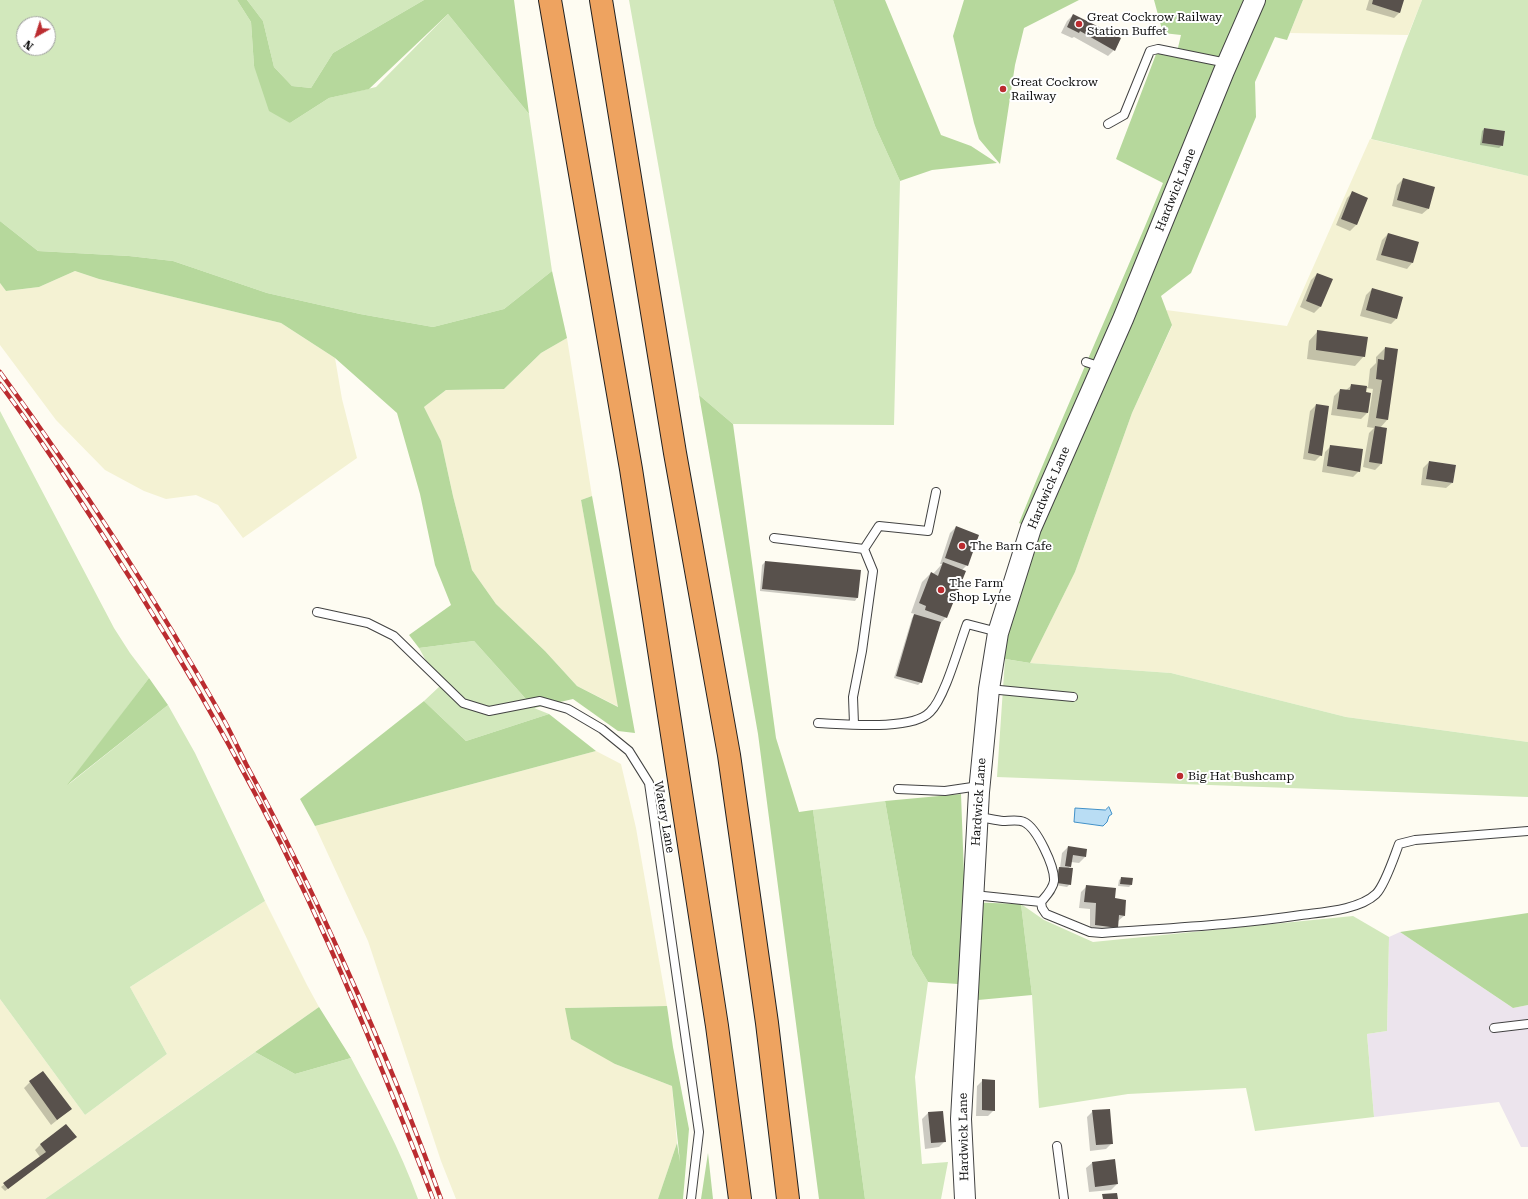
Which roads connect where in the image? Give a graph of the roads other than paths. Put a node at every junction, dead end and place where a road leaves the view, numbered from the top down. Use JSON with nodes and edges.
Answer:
{"nodes":[{"id":1,"x":550,"y":0,"type":"edge"},
{"id":2,"x":601,"y":0,"type":"edge"},
{"id":3,"x":1255,"y":0,"type":"edge"},
{"id":4,"x":1228,"y":63,"type":"junction"},
{"id":5,"x":1108,"y":124,"type":"dead end"},
{"id":6,"x":936,"y":492,"type":"dead end"},
{"id":7,"x":774,"y":538,"type":"dead end"},
{"id":8,"x":864,"y":549,"type":"junction"},
{"id":9,"x":317,"y":612,"type":"dead end"},
{"id":10,"x":998,"y":633,"type":"junction"},
{"id":11,"x":989,"y":689,"type":"junction"},
{"id":12,"x":1073,"y":697,"type":"dead end"},
{"id":13,"x":818,"y":723,"type":"dead end"},
{"id":14,"x":854,"y":724,"type":"junction"},
{"id":15,"x":979,"y":786,"type":"junction"},
{"id":16,"x":898,"y":789,"type":"dead end"},
{"id":17,"x":978,"y":817,"type":"junction"},
{"id":18,"x":1528,"y":831,"type":"edge"},
{"id":19,"x":973,"y":895,"type":"junction"},
{"id":20,"x":1041,"y":902,"type":"junction"},
{"id":21,"x":1528,"y":1024,"type":"edge"},
{"id":22,"x":1494,"y":1028,"type":"dead end"},
{"id":23,"x":1057,"y":1146,"type":"dead end"},
{"id":24,"x":691,"y":1199,"type":"edge"},
{"id":25,"x":740,"y":1199,"type":"edge"},
{"id":26,"x":788,"y":1199,"type":"edge"},
{"id":27,"x":965,"y":1199,"type":"edge"},
{"id":28,"x":1064,"y":1199,"type":"edge"}],
"edges":[{"from":1,"to":25,"type":"highway"},
{"from":2,"to":26,"type":"highway"},
{"from":3,"to":4,"type":"street","name":"Hardwick Lane"},
{"from":4,"to":5,"type":"lane"},
{"from":4,"to":10,"type":"street","name":"Hardwick Lane"},
{"from":6,"to":8,"type":"lane"},
{"from":7,"to":8,"type":"lane"},
{"from":8,"to":14,"type":"lane"},
{"from":9,"to":24,"type":"lane","name":"Watery Lane"},
{"from":10,"to":11,"type":"street","name":"Hardwick Lane"},
{"from":10,"to":14,"type":"lane"},
{"from":11,"to":12,"type":"lane"},
{"from":11,"to":15,"type":"street","name":"Hardwick Lane"},
{"from":13,"to":14,"type":"lane"},
{"from":15,"to":16,"type":"lane"},
{"from":15,"to":17,"type":"street","name":"Hardwick Lane"},
{"from":17,"to":19,"type":"street","name":"Hardwick Lane"},
{"from":17,"to":20,"type":"lane"},
{"from":18,"to":20,"type":"lane"},
{"from":19,"to":20,"type":"lane"},
{"from":19,"to":27,"type":"street","name":"Hardwick Lane"},
{"from":21,"to":22,"type":"lane"},
{"from":23,"to":28,"type":"lane"}]}
